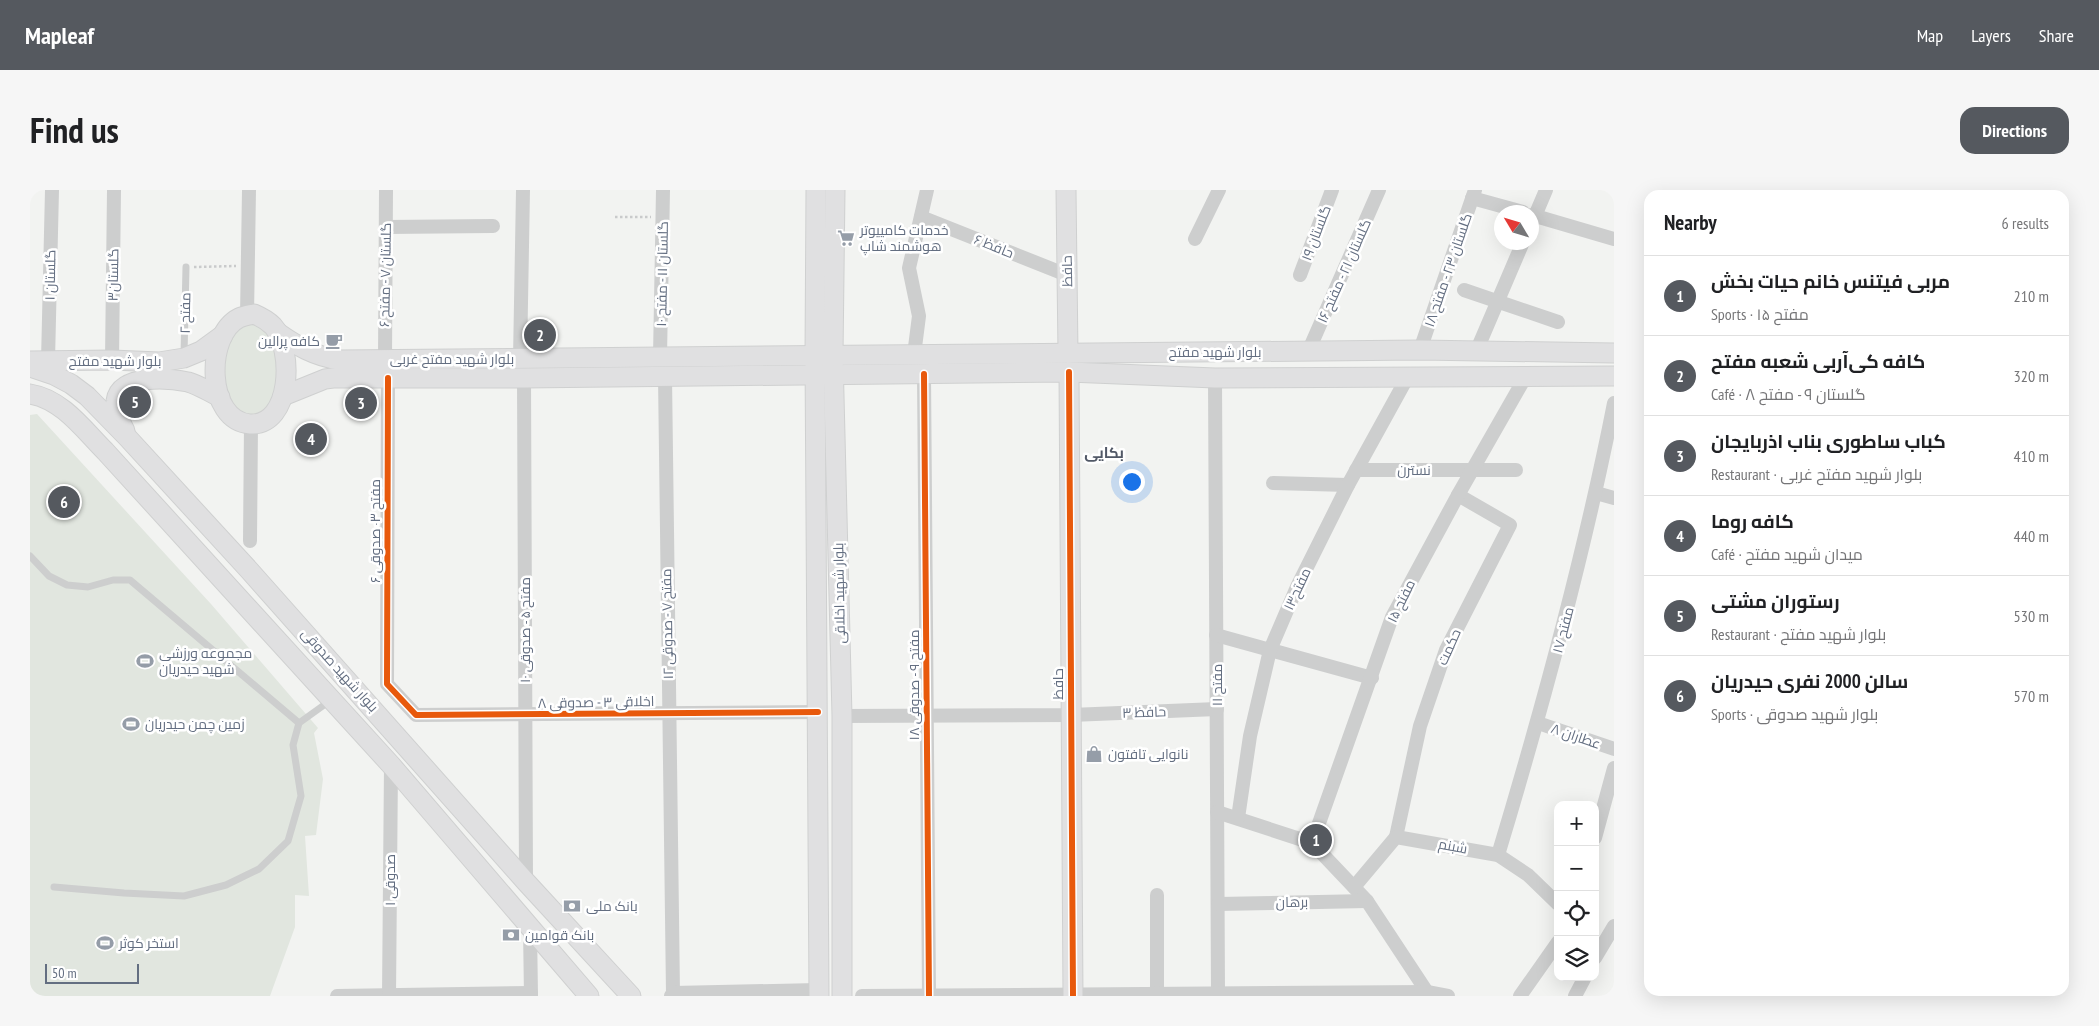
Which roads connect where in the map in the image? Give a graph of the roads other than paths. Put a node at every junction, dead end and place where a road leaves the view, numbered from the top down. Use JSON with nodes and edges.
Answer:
{"nodes":[{"id":1,"x":52,"y":190,"type":"edge"},
{"id":2,"x":114,"y":190,"type":"edge"},
{"id":3,"x":249,"y":190,"type":"edge"},
{"id":4,"x":386,"y":190,"type":"edge"},
{"id":5,"x":523,"y":190,"type":"edge"},
{"id":6,"x":664,"y":190,"type":"edge"},
{"id":7,"x":816,"y":190,"type":"edge"},
{"id":8,"x":834,"y":190,"type":"edge"},
{"id":9,"x":927,"y":190,"type":"edge"},
{"id":10,"x":1066,"y":190,"type":"edge"},
{"id":11,"x":1219,"y":190,"type":"edge"},
{"id":12,"x":1332,"y":190,"type":"edge"},
{"id":13,"x":1379,"y":190,"type":"edge"},
{"id":14,"x":1546,"y":190,"type":"edge"},
{"id":15,"x":1474,"y":194,"type":"edge"},
{"id":16,"x":1501,"y":205,"type":"edge"},
{"id":17,"x":1537,"y":205,"type":"edge"},
{"id":18,"x":921,"y":216,"type":"junction"},
{"id":19,"x":1539,"y":219,"type":"edge"},
{"id":20,"x":493,"y":226,"type":"dead end"},
{"id":21,"x":386,"y":227,"type":"junction"},
{"id":22,"x":1195,"y":239,"type":"dead end"},
{"id":23,"x":1614,"y":239,"type":"edge"},
{"id":24,"x":1520,"y":250,"type":"edge"},
{"id":25,"x":186,"y":267,"type":"road end"},
{"id":26,"x":1067,"y":275,"type":"junction"},
{"id":27,"x":1300,"y":276,"type":"dead end"},
{"id":28,"x":1464,"y":290,"type":"dead end"},
{"id":29,"x":1498,"y":301,"type":"junction"},
{"id":30,"x":247,"y":316,"type":"junction"},
{"id":31,"x":1558,"y":322,"type":"dead end"},
{"id":32,"x":277,"y":332,"type":"junction"},
{"id":33,"x":223,"y":335,"type":"junction"},
{"id":34,"x":1420,"y":350,"type":"junction"},
{"id":35,"x":1308,"y":352,"type":"junction"},
{"id":36,"x":1476,"y":352,"type":"junction"},
{"id":37,"x":1068,"y":353,"type":"junction"},
{"id":38,"x":1614,"y":354,"type":"edge"},
{"id":39,"x":914,"y":355,"type":"junction"},
{"id":40,"x":660,"y":357,"type":"junction"},
{"id":41,"x":184,"y":358,"type":"junction"},
{"id":42,"x":520,"y":359,"type":"junction"},
{"id":43,"x":112,"y":360,"type":"junction"},
{"id":44,"x":384,"y":360,"type":"junction"},
{"id":45,"x":39,"y":361,"type":"edge"},
{"id":46,"x":788,"y":365,"type":"junction"},
{"id":47,"x":824,"y":365,"type":"junction"},
{"id":48,"x":860,"y":365,"type":"junction"},
{"id":49,"x":30,"y":367,"type":"edge"},
{"id":50,"x":1069,"y":372,"type":"junction"},
{"id":51,"x":924,"y":374,"type":"junction"},
{"id":52,"x":665,"y":376,"type":"junction"},
{"id":53,"x":1526,"y":376,"type":"junction"},
{"id":54,"x":1614,"y":376,"type":"edge"},
{"id":55,"x":388,"y":378,"type":"junction"},
{"id":56,"x":524,"y":378,"type":"junction"},
{"id":57,"x":1215,"y":378,"type":"junction"},
{"id":58,"x":1407,"y":378,"type":"junction"},
{"id":59,"x":30,"y":394,"type":"edge"},
{"id":60,"x":283,"y":396,"type":"junction"},
{"id":61,"x":220,"y":397,"type":"junction"},
{"id":62,"x":1614,"y":403,"type":"edge"},
{"id":63,"x":251,"y":424,"type":"junction"},
{"id":64,"x":127,"y":437,"type":"junction"},
{"id":65,"x":1473,"y":469,"type":"junction"},
{"id":66,"x":1356,"y":470,"type":"junction"},
{"id":67,"x":1516,"y":470,"type":"dead end"},
{"id":68,"x":1273,"y":482,"type":"dead end"},
{"id":69,"x":1348,"y":485,"type":"junction"},
{"id":70,"x":1596,"y":493,"type":"junction"},
{"id":71,"x":1458,"y":495,"type":"junction"},
{"id":72,"x":1614,"y":498,"type":"edge"},
{"id":73,"x":250,"y":541,"type":"dead end"},
{"id":74,"x":30,"y":556,"type":"edge"},
{"id":75,"x":1216,"y":635,"type":"junction"},
{"id":76,"x":1270,"y":650,"type":"junction"},
{"id":77,"x":1372,"y":678,"type":"junction"},
{"id":78,"x":387,"y":684,"type":"joint"},
{"id":79,"x":332,"y":700,"type":"junction"},
{"id":80,"x":1217,"y":709,"type":"junction"},
{"id":81,"x":818,"y":712,"type":"junction"},
{"id":82,"x":668,"y":714,"type":"junction"},
{"id":83,"x":525,"y":715,"type":"junction"},
{"id":84,"x":926,"y":715,"type":"junction"},
{"id":85,"x":1071,"y":715,"type":"junction"},
{"id":86,"x":842,"y":716,"type":"junction"},
{"id":87,"x":299,"y":723,"type":"junction"},
{"id":88,"x":1538,"y":723,"type":"junction"},
{"id":89,"x":1614,"y":749,"type":"edge"},
{"id":90,"x":391,"y":765,"type":"junction"},
{"id":91,"x":1614,"y":768,"type":"edge"},
{"id":92,"x":1218,"y":812,"type":"junction"},
{"id":93,"x":1238,"y":818,"type":"junction"},
{"id":94,"x":1599,"y":823,"type":"edge"},
{"id":95,"x":1396,"y":837,"type":"junction"},
{"id":96,"x":1312,"y":843,"type":"junction"},
{"id":97,"x":1498,"y":855,"type":"junction"},
{"id":98,"x":526,"y":882,"type":"junction"},
{"id":99,"x":54,"y":887,"type":"dead end"},
{"id":100,"x":1354,"y":887,"type":"junction"},
{"id":101,"x":1157,"y":895,"type":"dead end"},
{"id":102,"x":1554,"y":900,"type":"edge"},
{"id":103,"x":1367,"y":901,"type":"junction"},
{"id":104,"x":1218,"y":904,"type":"junction"},
{"id":105,"x":1614,"y":926,"type":"edge"},
{"id":106,"x":530,"y":928,"type":"junction"},
{"id":107,"x":1554,"y":948,"type":"edge"},
{"id":108,"x":1599,"y":951,"type":"edge"},
{"id":109,"x":1583,"y":981,"type":"edge"},
{"id":110,"x":819,"y":993,"type":"edge"},
{"id":111,"x":1157,"y":993,"type":"junction"},
{"id":112,"x":1218,"y":993,"type":"junction"},
{"id":113,"x":531,"y":994,"type":"edge"},
{"id":114,"x":672,"y":994,"type":"edge"},
{"id":115,"x":728,"y":994,"type":"edge"},
{"id":116,"x":1195,"y":994,"type":"edge"},
{"id":117,"x":1428,"y":994,"type":"edge"},
{"id":118,"x":389,"y":995,"type":"edge"},
{"id":119,"x":1072,"y":995,"type":"edge"},
{"id":120,"x":337,"y":996,"type":"edge"},
{"id":121,"x":589,"y":996,"type":"edge"},
{"id":122,"x":631,"y":996,"type":"edge"},
{"id":123,"x":842,"y":996,"type":"edge"},
{"id":124,"x":862,"y":996,"type":"edge"},
{"id":125,"x":929,"y":996,"type":"edge"},
{"id":126,"x":1448,"y":996,"type":"edge"},
{"id":127,"x":1520,"y":996,"type":"edge"},
{"id":128,"x":1575,"y":996,"type":"edge"}],
"edges":[{"from":1,"to":45,"type":"street","name":"گلستان ۱"},
{"from":2,"to":43,"type":"street","name":"گلستان۳"},
{"from":3,"to":30,"type":"street"},
{"from":4,"to":21,"type":"street","name":"گلستان ۷ - مفتح ۶"},
{"from":5,"to":42,"type":"street"},
{"from":6,"to":40,"type":"street","name":"گلستان ۱۱ - مفتح ۱۰"},
{"from":7,"to":47,"type":"main road","name":"بلوار شهید اخلاقی"},
{"from":8,"to":47,"type":"main road","name":"بلوار شهید اخلاقی"},
{"from":9,"to":18,"type":"street"},
{"from":10,"to":26,"type":"main road","name":"حافظ"},
{"from":11,"to":22,"type":"street"},
{"from":12,"to":27,"type":"street","name":"گلستان ۱۹"},
{"from":13,"to":35,"type":"street","name":"گلستان ۲۱ - مفتح ۱۶"},
{"from":14,"to":17,"type":"street"},
{"from":15,"to":16,"type":"street"},
{"from":15,"to":34,"type":"street","name":"گلستان ۲۳ - مفتح ۱۸"},
{"from":18,"to":26,"type":"street","name":"حافظ ۶"},
{"from":18,"to":39,"type":"street"},
{"from":19,"to":23,"type":"street"},
{"from":20,"to":21,"type":"street"},
{"from":21,"to":44,"type":"street","name":"گلستان ۷ - مفتح ۶"},
{"from":24,"to":29,"type":"street"},
{"from":25,"to":41,"type":"lane","name":"مفتح ۲"},
{"from":26,"to":37,"type":"main road","name":"حافظ"},
{"from":28,"to":29,"type":"street"},
{"from":29,"to":31,"type":"street"},
{"from":29,"to":36,"type":"street"},
{"from":30,"to":32,"type":"main road"},
{"from":30,"to":33,"type":"main road"},
{"from":32,"to":44,"type":"main road","name":"بلوار شهید مفتح غربی"},
{"from":32,"to":60,"type":"main road"},
{"from":33,"to":41,"type":"main road","name":"بلوار شهید مفتح"},
{"from":33,"to":61,"type":"main road"},
{"from":34,"to":35,"type":"main road","name":"بلوار شهید مفتح"},
{"from":34,"to":36,"type":"main road","name":"بلوار شهید مفتح"},
{"from":35,"to":37,"type":"main road","name":"بلوار شهید مفتح"},
{"from":36,"to":38,"type":"main road","name":"بلوار شهید مفتح"},
{"from":37,"to":39,"type":"main road","name":"بلوار شهید مفتح"},
{"from":39,"to":48,"type":"main road","name":"بلوار شهید مفتح"},
{"from":40,"to":42,"type":"main road","name":"بلوار شهید مفتح غربی"},
{"from":40,"to":46,"type":"main road","name":"بلوار شهید مفتح غربی"},
{"from":41,"to":43,"type":"main road","name":"بلوار شهید مفتح"},
{"from":42,"to":44,"type":"main road","name":"بلوار شهید مفتح غربی"},
{"from":43,"to":45,"type":"main road","name":"بلوار شهید مفتح"},
{"from":46,"to":47,"type":"main road","name":"بلوار شهید مفتح غربی"},
{"from":46,"to":52,"type":"main road","name":"بلوار شهید مفتح غربی"},
{"from":47,"to":48,"type":"main road","name":"بلوار شهید مفتح"},
{"from":47,"to":81,"type":"main road","name":"بلوار شهید اخلاقی"},
{"from":47,"to":86,"type":"main road","name":"بلوار شهید اخلاقی"},
{"from":48,"to":51,"type":"main road","name":"بلوار شهید مفتح"},
{"from":49,"to":64,"type":"main road","name":"بلوار شهید صدوقی"},
{"from":50,"to":51,"type":"main road","name":"بلوار شهید مفتح"},
{"from":50,"to":57,"type":"main road","name":"بلوار شهید مفتح"},
{"from":50,"to":85,"type":"main road","name":"حافظ"},
{"from":51,"to":84,"type":"street","name":"مفتح ۹ - صدوقی ۱۸"},
{"from":52,"to":56,"type":"main road","name":"بلوار شهید مفتح غربی"},
{"from":52,"to":82,"type":"street","name":"مفتح ۷ - صدوقی ۱۲"},
{"from":53,"to":54,"type":"main road","name":"بلوار شهید مفتح"},
{"from":53,"to":58,"type":"main road","name":"بلوار شهید مفتح"},
{"from":53,"to":65,"type":"street","name":"مفتح ۱۵"},
{"from":55,"to":56,"type":"main road","name":"بلوار شهید مفتح غربی"},
{"from":55,"to":60,"type":"main road","name":"بلوار شهید مفتح غربی"},
{"from":55,"to":78,"type":"street","name":"مفتح ۳- صدوقی ۶"},
{"from":56,"to":83,"type":"street","name":"مفتح ۵ - صدوقی ۱۰"},
{"from":57,"to":58,"type":"main road","name":"بلوار شهید مفتح"},
{"from":57,"to":75,"type":"street","name":"مفتح ۱۱"},
{"from":58,"to":66,"type":"street","name":"مفتح۱۳"},
{"from":59,"to":79,"type":"main road","name":"بلوار شهید صدوقی"},
{"from":60,"to":63,"type":"main road"},
{"from":61,"to":63,"type":"main road"},
{"from":61,"to":64,"type":"main road","name":"بلوار شهید مفتح"},
{"from":62,"to":70,"type":"street","name":"مفتح ۱۷"},
{"from":63,"to":73,"type":"street"},
{"from":64,"to":98,"type":"main road","name":"بلوار شهید صدوقی"},
{"from":65,"to":66,"type":"street","name":"نسترن"},
{"from":65,"to":67,"type":"street","name":"نسترن"},
{"from":65,"to":71,"type":"street","name":"مفتح ۱۵"},
{"from":66,"to":69,"type":"street","name":"مفتح۱۳"},
{"from":68,"to":69,"type":"street"},
{"from":69,"to":76,"type":"street","name":"مفتح۱۳"},
{"from":70,"to":72,"type":"street"},
{"from":70,"to":88,"type":"street","name":"مفتح ۱۷"},
{"from":71,"to":77,"type":"street","name":"مفتح ۱۵"},
{"from":71,"to":95,"type":"street","name":"حکمت"},
{"from":74,"to":87,"type":"lane"},
{"from":75,"to":76,"type":"street"},
{"from":75,"to":80,"type":"street","name":"مفتح ۱۱"},
{"from":76,"to":77,"type":"street"},
{"from":76,"to":93,"type":"street","name":"مفتح۱۳"},
{"from":77,"to":96,"type":"street","name":"مفتح ۱۵"},
{"from":78,"to":83,"type":"street","name":"اخلاقی ۳ - صدوقی ۸"},
{"from":79,"to":87,"type":"lane"},
{"from":79,"to":90,"type":"main road","name":"بلوار شهید صدوقی"},
{"from":80,"to":85,"type":"street","name":"حافظ ۳"},
{"from":80,"to":92,"type":"street","name":"مفتح ۱۱"},
{"from":81,"to":82,"type":"street","name":"اخلاقی ۳ - صدوقی ۸"},
{"from":81,"to":110,"type":"main road","name":"بلوار شهید اخلاقی"},
{"from":82,"to":83,"type":"street","name":"اخلاقی ۳ - صدوقی ۸"},
{"from":82,"to":114,"type":"street","name":"مفتح ۷ - صدوقی ۱۲"},
{"from":83,"to":98,"type":"street","name":"مفتح ۵ - صدوقی ۱۰"},
{"from":84,"to":85,"type":"street","name":"حافظ ۳"},
{"from":84,"to":86,"type":"street","name":"حافظ ۳"},
{"from":84,"to":125,"type":"street","name":"مفتح ۹ - صدوقی ۱۸"},
{"from":85,"to":119,"type":"main road","name":"حافظ"},
{"from":86,"to":123,"type":"main road","name":"بلوار شهید اخلاقی"},
{"from":87,"to":99,"type":"lane"},
{"from":88,"to":89,"type":"street","name":"عطاران ۸"},
{"from":88,"to":97,"type":"street","name":"مفتح ۱۷"},
{"from":90,"to":106,"type":"main road","name":"بلوار شهید صدوقی"},
{"from":90,"to":118,"type":"street","name":"صدوقی ۱"},
{"from":91,"to":94,"type":"street"},
{"from":92,"to":93,"type":"street"},
{"from":92,"to":104,"type":"street","name":"مفتح ۱۱"},
{"from":93,"to":96,"type":"street"},
{"from":95,"to":97,"type":"street","name":"شبنم"},
{"from":95,"to":100,"type":"street"},
{"from":96,"to":100,"type":"street"},
{"from":97,"to":102,"type":"street","name":"شبنم"},
{"from":98,"to":122,"type":"main road","name":"بلوار شهید صدوقی"},
{"from":100,"to":103,"type":"street"},
{"from":101,"to":111,"type":"street"},
{"from":103,"to":104,"type":"street","name":"برهان"},
{"from":103,"to":117,"type":"street"},
{"from":104,"to":112,"type":"street","name":"مفتح ۱۱"},
{"from":105,"to":108,"type":"street"},
{"from":106,"to":113,"type":"street"},
{"from":106,"to":121,"type":"main road","name":"بلوار شهید صدوقی"},
{"from":107,"to":127,"type":"street"},
{"from":109,"to":128,"type":"street"},
{"from":110,"to":115,"type":"street"},
{"from":111,"to":116,"type":"street"},
{"from":111,"to":119,"type":"street"},
{"from":112,"to":116,"type":"street"},
{"from":112,"to":117,"type":"street"},
{"from":113,"to":118,"type":"street"},
{"from":114,"to":115,"type":"street"},
{"from":117,"to":126,"type":"street"},
{"from":118,"to":120,"type":"street"},
{"from":119,"to":125,"type":"street"},
{"from":124,"to":125,"type":"street"}]}
